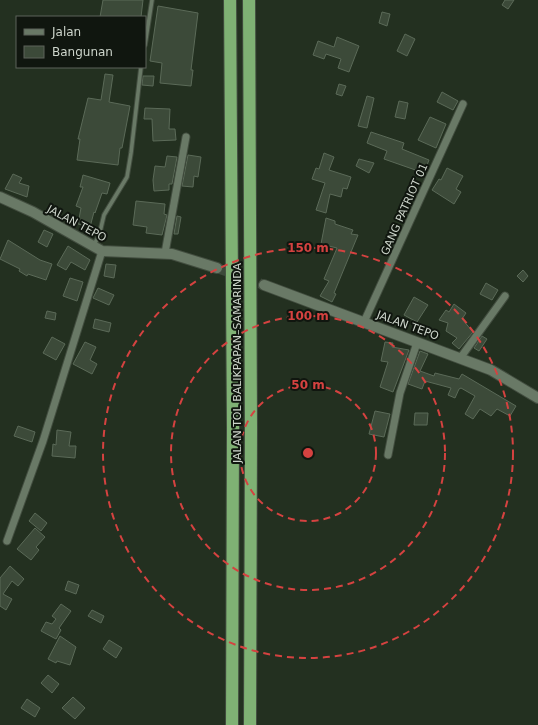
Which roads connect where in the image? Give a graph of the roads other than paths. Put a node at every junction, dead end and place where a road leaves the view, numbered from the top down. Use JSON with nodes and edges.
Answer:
{"nodes":[{"id":1,"x":152,"y":0,"type":"edge"},
{"id":2,"x":230,"y":0,"type":"edge"},
{"id":3,"x":249,"y":0,"type":"edge"},
{"id":4,"x":146,"y":39,"type":"edge"},
{"id":5,"x":142,"y":68,"type":"edge"},
{"id":6,"x":463,"y":104,"type":"dead end"},
{"id":7,"x":186,"y":137,"type":"dead end"},
{"id":8,"x":0,"y":197,"type":"edge"},
{"id":9,"x":97,"y":249,"type":"junction"},
{"id":10,"x":165,"y":253,"type":"junction"},
{"id":11,"x":217,"y":268,"type":"tunnel mouth"},
{"id":12,"x":264,"y":285,"type":"tunnel mouth"},
{"id":13,"x":505,"y":296,"type":"dead end"},
{"id":14,"x":364,"y":322,"type":"junction"},
{"id":15,"x":417,"y":343,"type":"junction"},
{"id":16,"x":461,"y":357,"type":"junction"},
{"id":17,"x":538,"y":398,"type":"edge"},
{"id":18,"x":388,"y":455,"type":"dead end"},
{"id":19,"x":7,"y":541,"type":"dead end"},
{"id":20,"x":232,"y":725,"type":"edge"},
{"id":21,"x":250,"y":725,"type":"edge"}],
"edges":[{"from":1,"to":4,"type":"lane"},
{"from":2,"to":20,"type":"highway","name":"JALAN TOL BALIKPAPAN–SAMARINDA"},
{"from":3,"to":21,"type":"highway","name":"JALAN TOL BALIKPAPAN–SAMARINDA"},
{"from":5,"to":9,"type":"lane"},
{"from":6,"to":14,"type":"street","name":"GANG PATRIOT 01"},
{"from":7,"to":10,"type":"street"},
{"from":8,"to":9,"type":"street","name":"JALAN TEPO"},
{"from":9,"to":10,"type":"street","name":"JALAN TEPO"},
{"from":9,"to":19,"type":"street"},
{"from":10,"to":11,"type":"street","name":"JALAN TEPO"},
{"from":12,"to":14,"type":"street","name":"JALAN TEPO"},
{"from":13,"to":16,"type":"street"},
{"from":14,"to":15,"type":"street","name":"JALAN TEPO"},
{"from":15,"to":16,"type":"street","name":"JALAN TEPO"},
{"from":15,"to":18,"type":"street"},
{"from":16,"to":17,"type":"street","name":"JALAN TEPO"}]}
